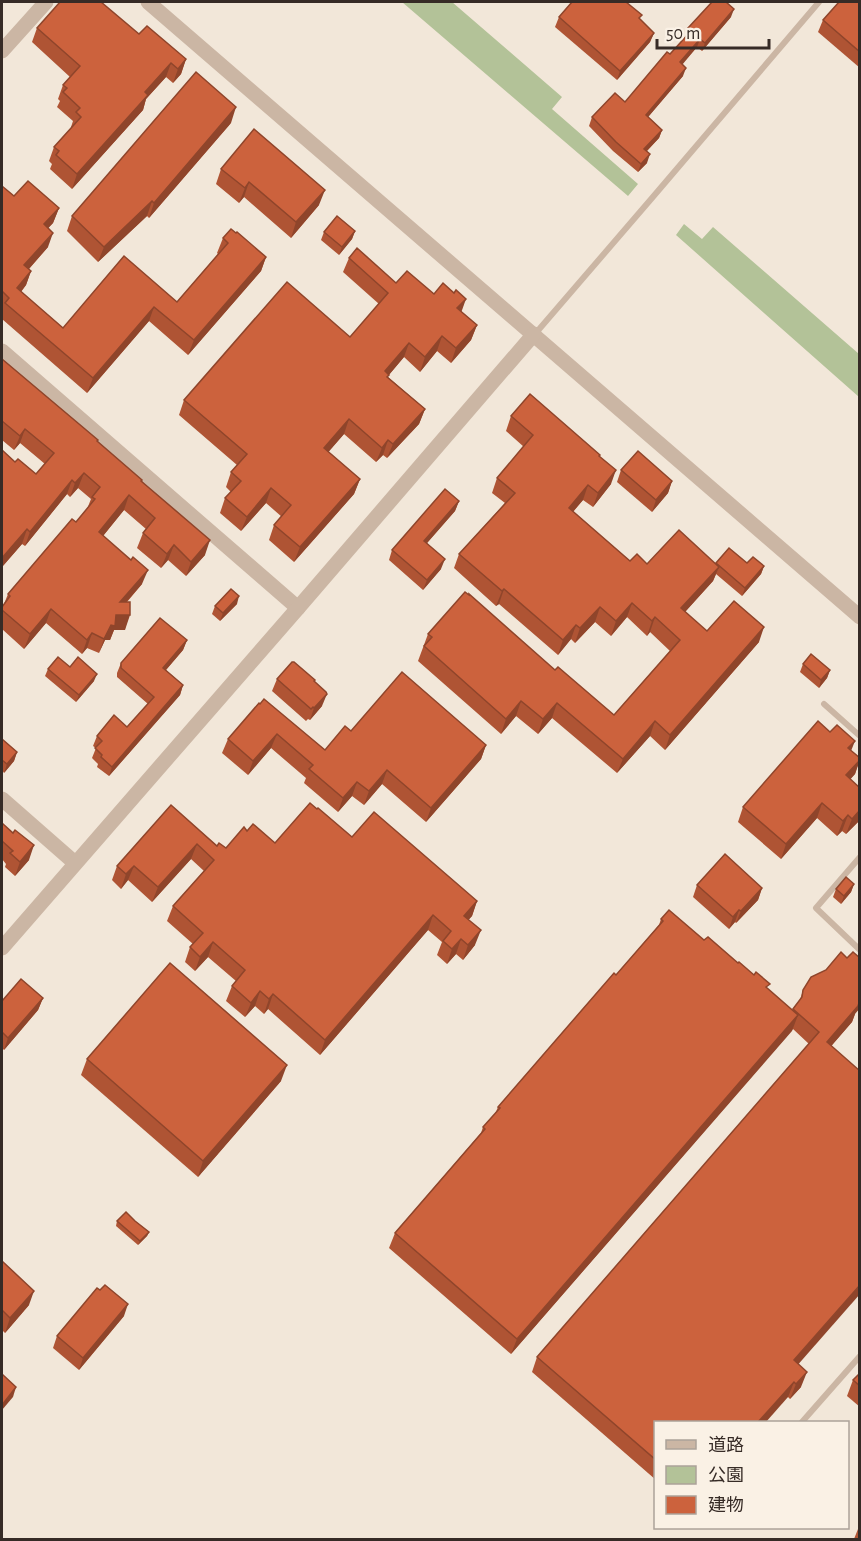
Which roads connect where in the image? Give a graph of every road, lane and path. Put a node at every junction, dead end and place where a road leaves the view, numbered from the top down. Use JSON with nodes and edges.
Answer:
{"nodes":[{"id":1,"x":46,"y":2,"type":"edge"},
{"id":2,"x":148,"y":2,"type":"edge"},
{"id":3,"x":819,"y":2,"type":"edge"},
{"id":4,"x":2,"y":51,"type":"edge"},
{"id":5,"x":534,"y":334,"type":"junction"},
{"id":6,"x":2,"y":351,"type":"edge"},
{"id":7,"x":298,"y":608,"type":"junction"},
{"id":8,"x":860,"y":617,"type":"edge"},
{"id":9,"x":824,"y":704,"type":"dead end"},
{"id":10,"x":860,"y":736,"type":"edge"},
{"id":11,"x":2,"y":799,"type":"edge"},
{"id":12,"x":860,"y":857,"type":"edge"},
{"id":13,"x":75,"y":863,"type":"junction"},
{"id":14,"x":2,"y":948,"type":"edge"},
{"id":15,"x":860,"y":950,"type":"edge"},
{"id":16,"x":860,"y":1356,"type":"edge"},
{"id":17,"x":803,"y":1421,"type":"edge"}],
"edges":[{"from":1,"to":4,"type":"street"},
{"from":2,"to":5,"type":"street"},
{"from":3,"to":5,"type":"lane"},
{"from":5,"to":7,"type":"street"},
{"from":5,"to":8,"type":"street"},
{"from":6,"to":7,"type":"street"},
{"from":7,"to":13,"type":"street"},
{"from":9,"to":10,"type":"lane"},
{"from":11,"to":13,"type":"street"},
{"from":12,"to":15,"type":"lane"},
{"from":13,"to":14,"type":"street"},
{"from":16,"to":17,"type":"lane"}]}
